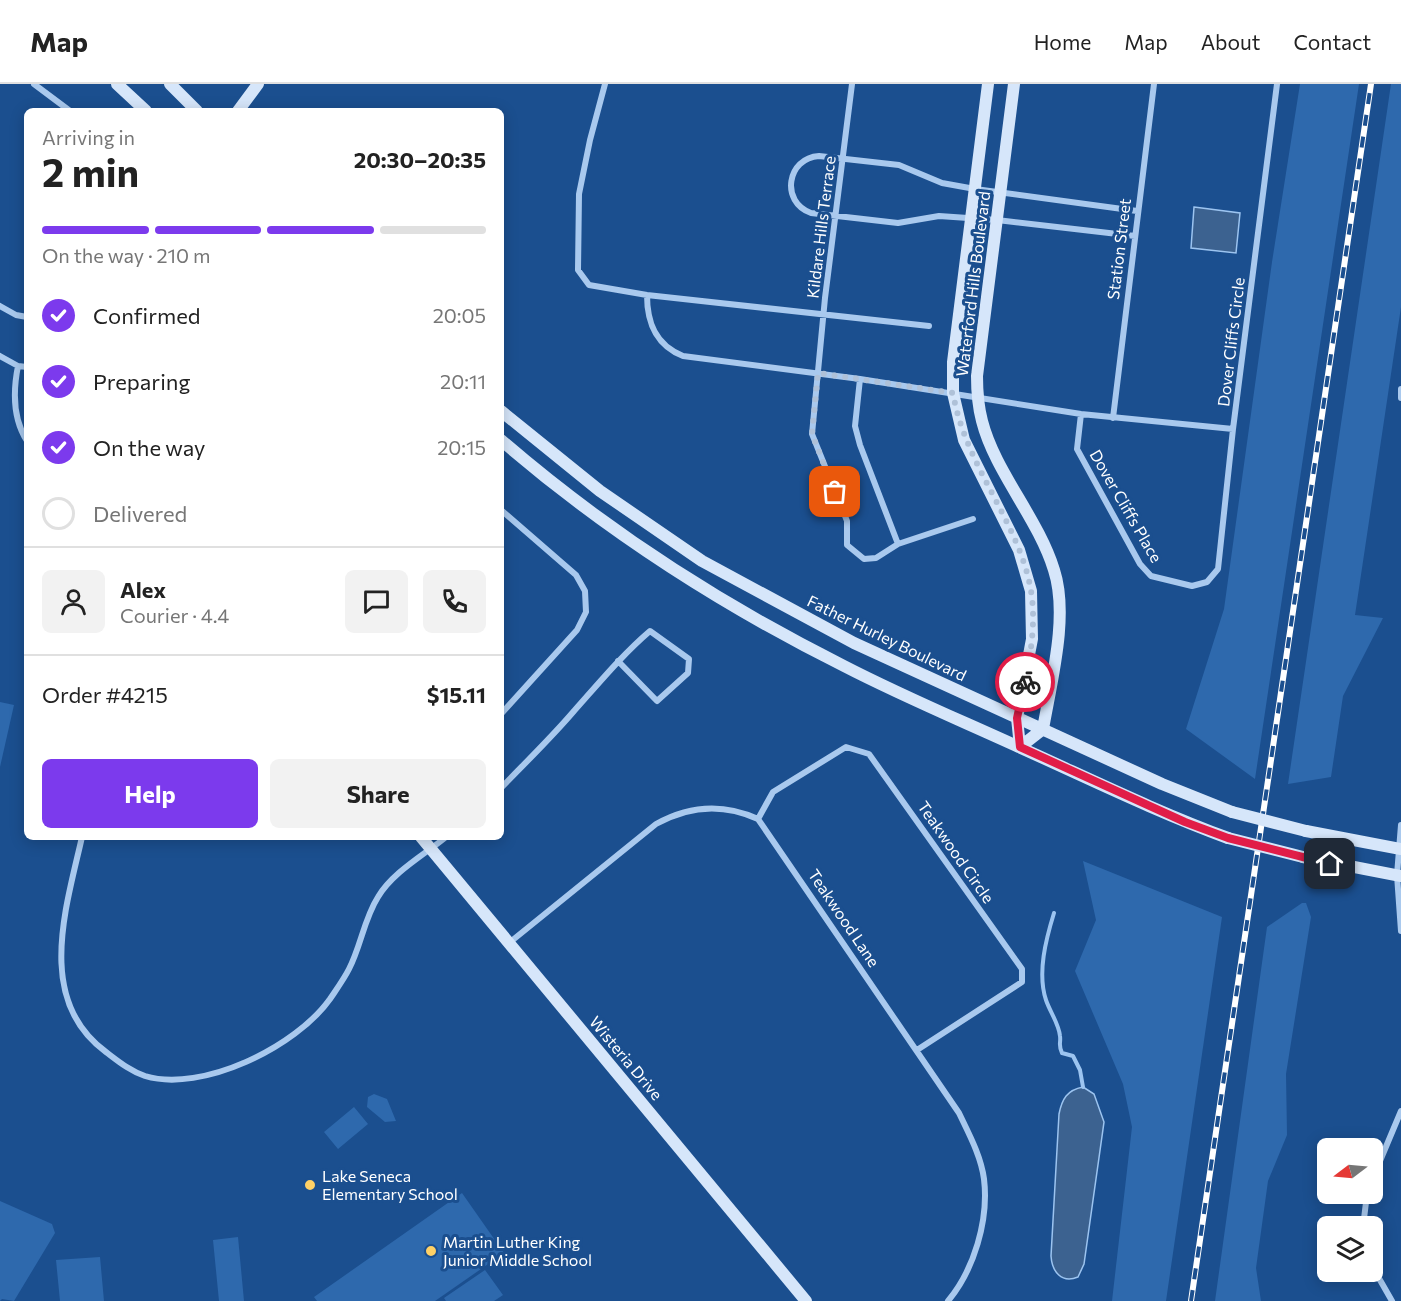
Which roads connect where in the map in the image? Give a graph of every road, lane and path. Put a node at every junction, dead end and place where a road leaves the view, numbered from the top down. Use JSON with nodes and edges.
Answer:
{"nodes":[{"id":1,"x":34,"y":84,"type":"edge"},
{"id":2,"x":117,"y":84,"type":"edge"},
{"id":3,"x":170,"y":84,"type":"edge"},
{"id":4,"x":258,"y":84,"type":"edge"},
{"id":5,"x":605,"y":84,"type":"edge"},
{"id":6,"x":852,"y":84,"type":"edge"},
{"id":7,"x":988,"y":84,"type":"edge"},
{"id":8,"x":1014,"y":84,"type":"edge"},
{"id":9,"x":1154,"y":84,"type":"edge"},
{"id":10,"x":1277,"y":84,"type":"edge"},
{"id":11,"x":66,"y":108,"type":"edge"},
{"id":12,"x":143,"y":108,"type":"edge"},
{"id":13,"x":194,"y":108,"type":"edge"},
{"id":14,"x":240,"y":108,"type":"edge"},
{"id":15,"x":844,"y":159,"type":"junction"},
{"id":16,"x":975,"y":189,"type":"junction"},
{"id":17,"x":1000,"y":193,"type":"junction"},
{"id":18,"x":1137,"y":211,"type":"junction"},
{"id":19,"x":836,"y":216,"type":"junction"},
{"id":20,"x":971,"y":218,"type":"junction"},
{"id":21,"x":997,"y":220,"type":"junction"},
{"id":22,"x":1135,"y":236,"type":"junction"},
{"id":23,"x":647,"y":295,"type":"junction"},
{"id":24,"x":0,"y":306,"type":"edge"},
{"id":25,"x":824,"y":314,"type":"junction"},
{"id":26,"x":24,"y":316,"type":"edge"},
{"id":27,"x":929,"y":326,"type":"dead end"},
{"id":28,"x":0,"y":356,"type":"edge"},
{"id":29,"x":18,"y":366,"type":"junction"},
{"id":30,"x":24,"y":367,"type":"edge"},
{"id":31,"x":818,"y":373,"type":"junction"},
{"id":32,"x":860,"y":379,"type":"junction"},
{"id":33,"x":1401,"y":389,"type":"edge"},
{"id":34,"x":953,"y":393,"type":"junction"},
{"id":35,"x":978,"y":397,"type":"junction"},
{"id":36,"x":1401,"y":398,"type":"edge"},
{"id":37,"x":504,"y":413,"type":"edge"},
{"id":38,"x":1081,"y":414,"type":"junction"},
{"id":39,"x":1113,"y":418,"type":"junction"},
{"id":40,"x":1233,"y":429,"type":"junction"},
{"id":41,"x":24,"y":436,"type":"edge"},
{"id":42,"x":504,"y":443,"type":"edge"},
{"id":43,"x":504,"y":513,"type":"edge"},
{"id":44,"x":973,"y":519,"type":"dead end"},
{"id":45,"x":898,"y":544,"type":"junction"},
{"id":46,"x":618,"y":661,"type":"junction"},
{"id":47,"x":504,"y":711,"type":"edge"},
{"id":48,"x":1017,"y":718,"type":"junction"},
{"id":49,"x":1043,"y":729,"type":"junction"},
{"id":50,"x":1020,"y":747,"type":"junction"},
{"id":51,"x":504,"y":785,"type":"edge"},
{"id":52,"x":758,"y":819,"type":"junction"},
{"id":53,"x":1401,"y":825,"type":"edge"},
{"id":54,"x":81,"y":840,"type":"edge"},
{"id":55,"x":424,"y":840,"type":"edge"},
{"id":56,"x":442,"y":840,"type":"edge"},
{"id":57,"x":431,"y":849,"type":"junction"},
{"id":58,"x":1399,"y":849,"type":"edge"},
{"id":59,"x":1399,"y":875,"type":"edge"},
{"id":60,"x":1401,"y":931,"type":"edge"},
{"id":61,"x":509,"y":943,"type":"junction"},
{"id":62,"x":918,"y":1050,"type":"junction"},
{"id":63,"x":1401,"y":1111,"type":"edge"},
{"id":64,"x":1383,"y":1154,"type":"edge"},
{"id":65,"x":1381,"y":1282,"type":"edge"},
{"id":66,"x":806,"y":1301,"type":"edge"},
{"id":67,"x":948,"y":1301,"type":"edge"},
{"id":68,"x":1392,"y":1301,"type":"edge"}],
"edges":[{"from":1,"to":11,"type":"street"},
{"from":2,"to":12,"type":"main road"},
{"from":3,"to":13,"type":"main road"},
{"from":4,"to":14,"type":"main road"},
{"from":5,"to":23,"type":"street"},
{"from":6,"to":15,"type":"street","name":"Kildare Hills Terrace"},
{"from":7,"to":16,"type":"main road","name":"Waterford Hills Boulevard"},
{"from":8,"to":17,"type":"main road","name":"Waterford Hills Boulevard"},
{"from":9,"to":18,"type":"street","name":"Station Street"},
{"from":10,"to":40,"type":"street","name":"Dover Cliffs Circle"},
{"from":15,"to":16,"type":"street"},
{"from":15,"to":19,"type":"street","name":"Kildare Hills Terrace"},
{"from":15,"to":19,"type":"street"},
{"from":16,"to":17,"type":"street"},
{"from":16,"to":20,"type":"main road","name":"Waterford Hills Boulevard"},
{"from":17,"to":18,"type":"street"},
{"from":17,"to":21,"type":"main road","name":"Waterford Hills Boulevard"},
{"from":18,"to":22,"type":"street","name":"Station Street"},
{"from":19,"to":20,"type":"street"},
{"from":19,"to":25,"type":"street","name":"Kildare Hills Terrace"},
{"from":20,"to":21,"type":"street"},
{"from":20,"to":34,"type":"main road","name":"Waterford Hills Boulevard"},
{"from":21,"to":22,"type":"street"},
{"from":21,"to":35,"type":"main road","name":"Waterford Hills Boulevard"},
{"from":22,"to":39,"type":"street","name":"Station Street"},
{"from":23,"to":25,"type":"street"},
{"from":23,"to":31,"type":"street","name":"Dover Cliffs Circle"},
{"from":24,"to":26,"type":"street"},
{"from":25,"to":27,"type":"street"},
{"from":25,"to":31,"type":"street","name":"Kildare Hills Terrace"},
{"from":28,"to":29,"type":"street"},
{"from":29,"to":30,"type":"street"},
{"from":29,"to":41,"type":"street"},
{"from":31,"to":32,"type":"street","name":"Dover Cliffs Circle"},
{"from":31,"to":45,"type":"street","name":"Kildare Hills Terrace"},
{"from":32,"to":34,"type":"street","name":"Dover Cliffs Circle"},
{"from":32,"to":45,"type":"street"},
{"from":33,"to":36,"type":"street"},
{"from":34,"to":35,"type":"street","name":"Dover Cliffs Circle"},
{"from":34,"to":48,"type":"main road","name":"Waterford Hills Boulevard"},
{"from":35,"to":38,"type":"street","name":"Dover Cliffs Circle"},
{"from":35,"to":49,"type":"main road","name":"Waterford Hills Boulevard"},
{"from":37,"to":48,"type":"main road","name":"Father Hurley Boulevard"},
{"from":38,"to":39,"type":"street","name":"Dover Cliffs Circle"},
{"from":38,"to":40,"type":"street","name":"Dover Cliffs Place"},
{"from":39,"to":40,"type":"street","name":"Dover Cliffs Circle"},
{"from":42,"to":50,"type":"main road"},
{"from":43,"to":47,"type":"street"},
{"from":44,"to":45,"type":"street"},
{"from":46,"to":46,"type":"street"},
{"from":46,"to":51,"type":"street"},
{"from":48,"to":49,"type":"main road","name":"Father Hurley Boulevard"},
{"from":48,"to":50,"type":"main road","name":"Waterford Hills Boulevard"},
{"from":49,"to":50,"type":"main road"},
{"from":49,"to":58,"type":"main road","name":"Father Hurley Boulevard","bridge":true},
{"from":50,"to":59,"type":"main road","bridge":true},
{"from":52,"to":61,"type":"street"},
{"from":52,"to":62,"type":"street","name":"Teakwood Lane"},
{"from":52,"to":62,"type":"street","name":"Teakwood Circle"},
{"from":53,"to":58,"type":"street"},
{"from":54,"to":57,"type":"street"},
{"from":55,"to":57,"type":"main road","name":"Wisteria Drive"},
{"from":56,"to":57,"type":"street"},
{"from":57,"to":61,"type":"main road","name":"Wisteria Drive"},
{"from":58,"to":59,"type":"street"},
{"from":59,"to":60,"type":"street"},
{"from":61,"to":66,"type":"main road","name":"Wisteria Drive"},
{"from":62,"to":67,"type":"street","name":"Teakwood Lane"},
{"from":63,"to":64,"type":"street"},
{"from":65,"to":68,"type":"street"}]}
